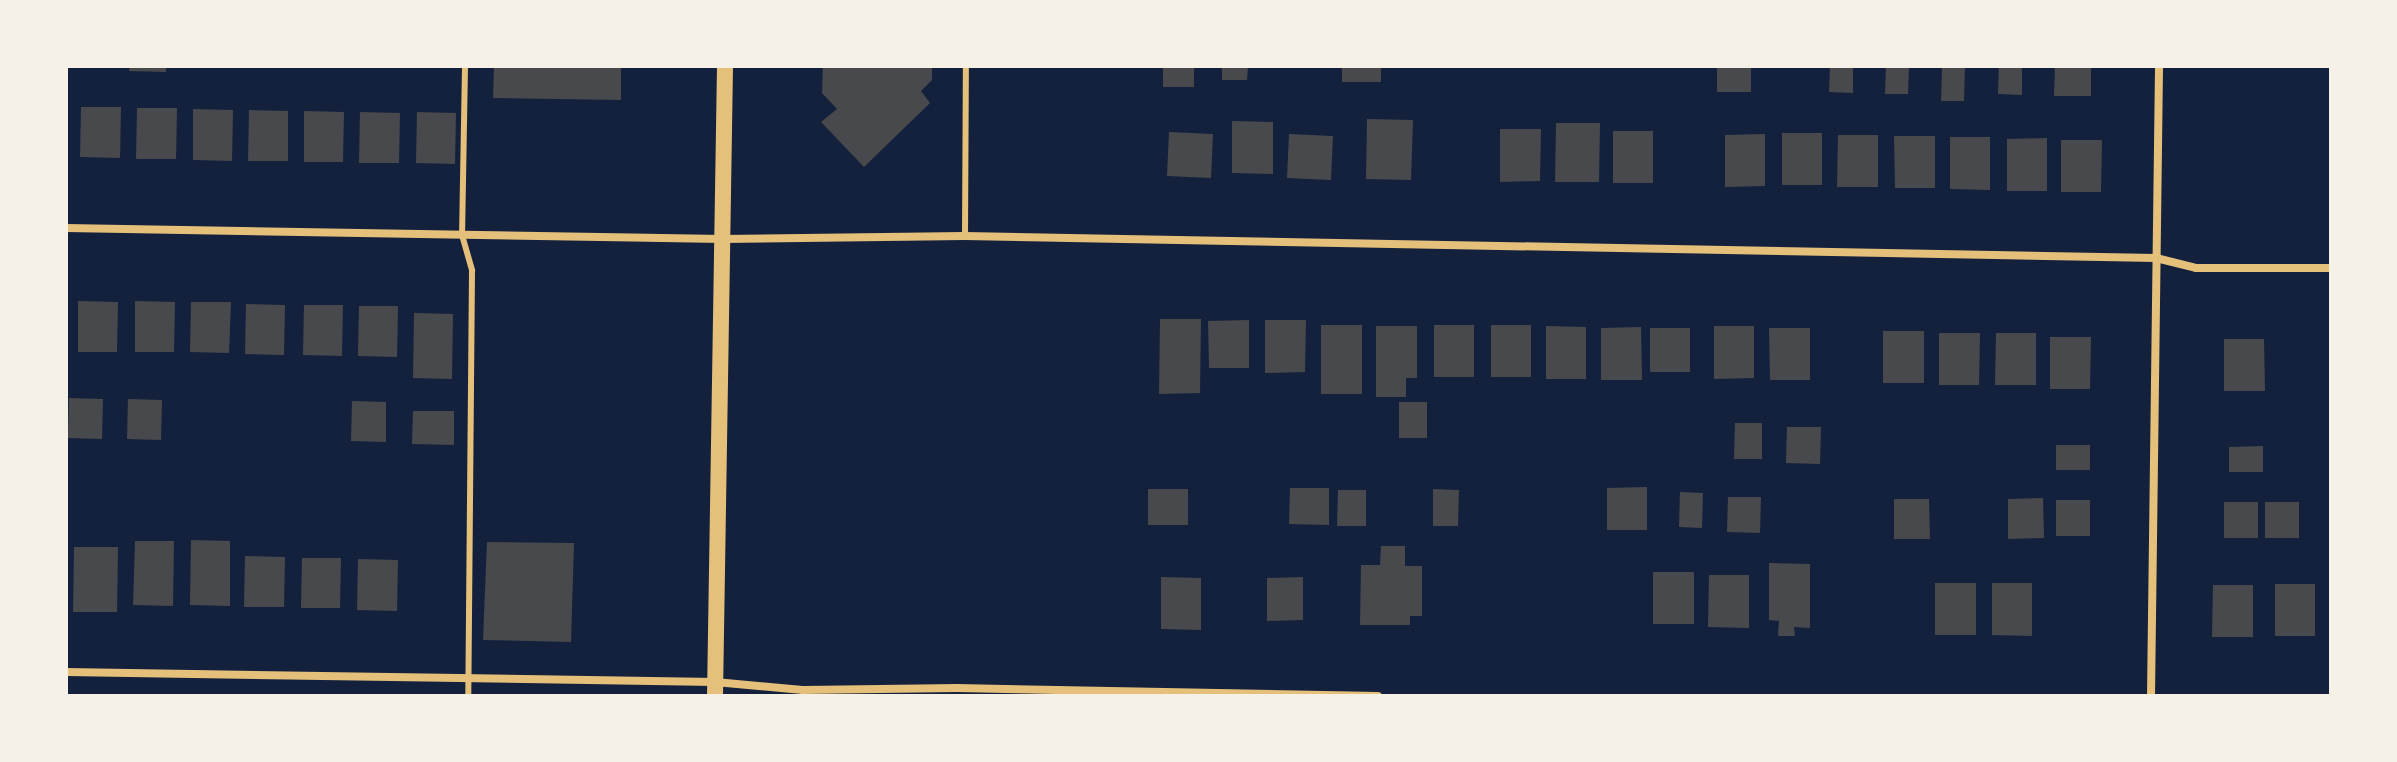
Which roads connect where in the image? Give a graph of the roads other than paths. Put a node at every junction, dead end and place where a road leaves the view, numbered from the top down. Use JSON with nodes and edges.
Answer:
{"nodes":[{"id":1,"x":465,"y":66,"type":"edge"},
{"id":2,"x":725,"y":66,"type":"edge"},
{"id":3,"x":966,"y":66,"type":"edge"},
{"id":4,"x":2159,"y":66,"type":"edge"},
{"id":5,"x":66,"y":228,"type":"edge"},
{"id":6,"x":462,"y":235,"type":"junction"},
{"id":7,"x":965,"y":236,"type":"junction"},
{"id":8,"x":723,"y":239,"type":"junction"},
{"id":9,"x":2156,"y":258,"type":"junction"},
{"id":10,"x":2331,"y":268,"type":"edge"},
{"id":11,"x":66,"y":672,"type":"edge"},
{"id":12,"x":468,"y":679,"type":"junction"},
{"id":13,"x":715,"y":689,"type":"edge"},
{"id":14,"x":957,"y":692,"type":"edge"},
{"id":15,"x":468,"y":696,"type":"edge"},
{"id":16,"x":1378,"y":696,"type":"edge"},
{"id":17,"x":2151,"y":696,"type":"edge"}],
"edges":[{"from":1,"to":6,"type":"lane"},
{"from":2,"to":8,"type":"main road"},
{"from":3,"to":7,"type":"lane"},
{"from":4,"to":9,"type":"street"},
{"from":5,"to":6,"type":"street"},
{"from":6,"to":8,"type":"street"},
{"from":6,"to":12,"type":"lane"},
{"from":7,"to":8,"type":"street"},
{"from":7,"to":9,"type":"street"},
{"from":8,"to":13,"type":"main road"},
{"from":9,"to":10,"type":"street"},
{"from":9,"to":17,"type":"street"},
{"from":11,"to":12,"type":"street"},
{"from":12,"to":13,"type":"street"},
{"from":12,"to":15,"type":"lane"},
{"from":13,"to":14,"type":"street"},
{"from":14,"to":16,"type":"street"}]}
